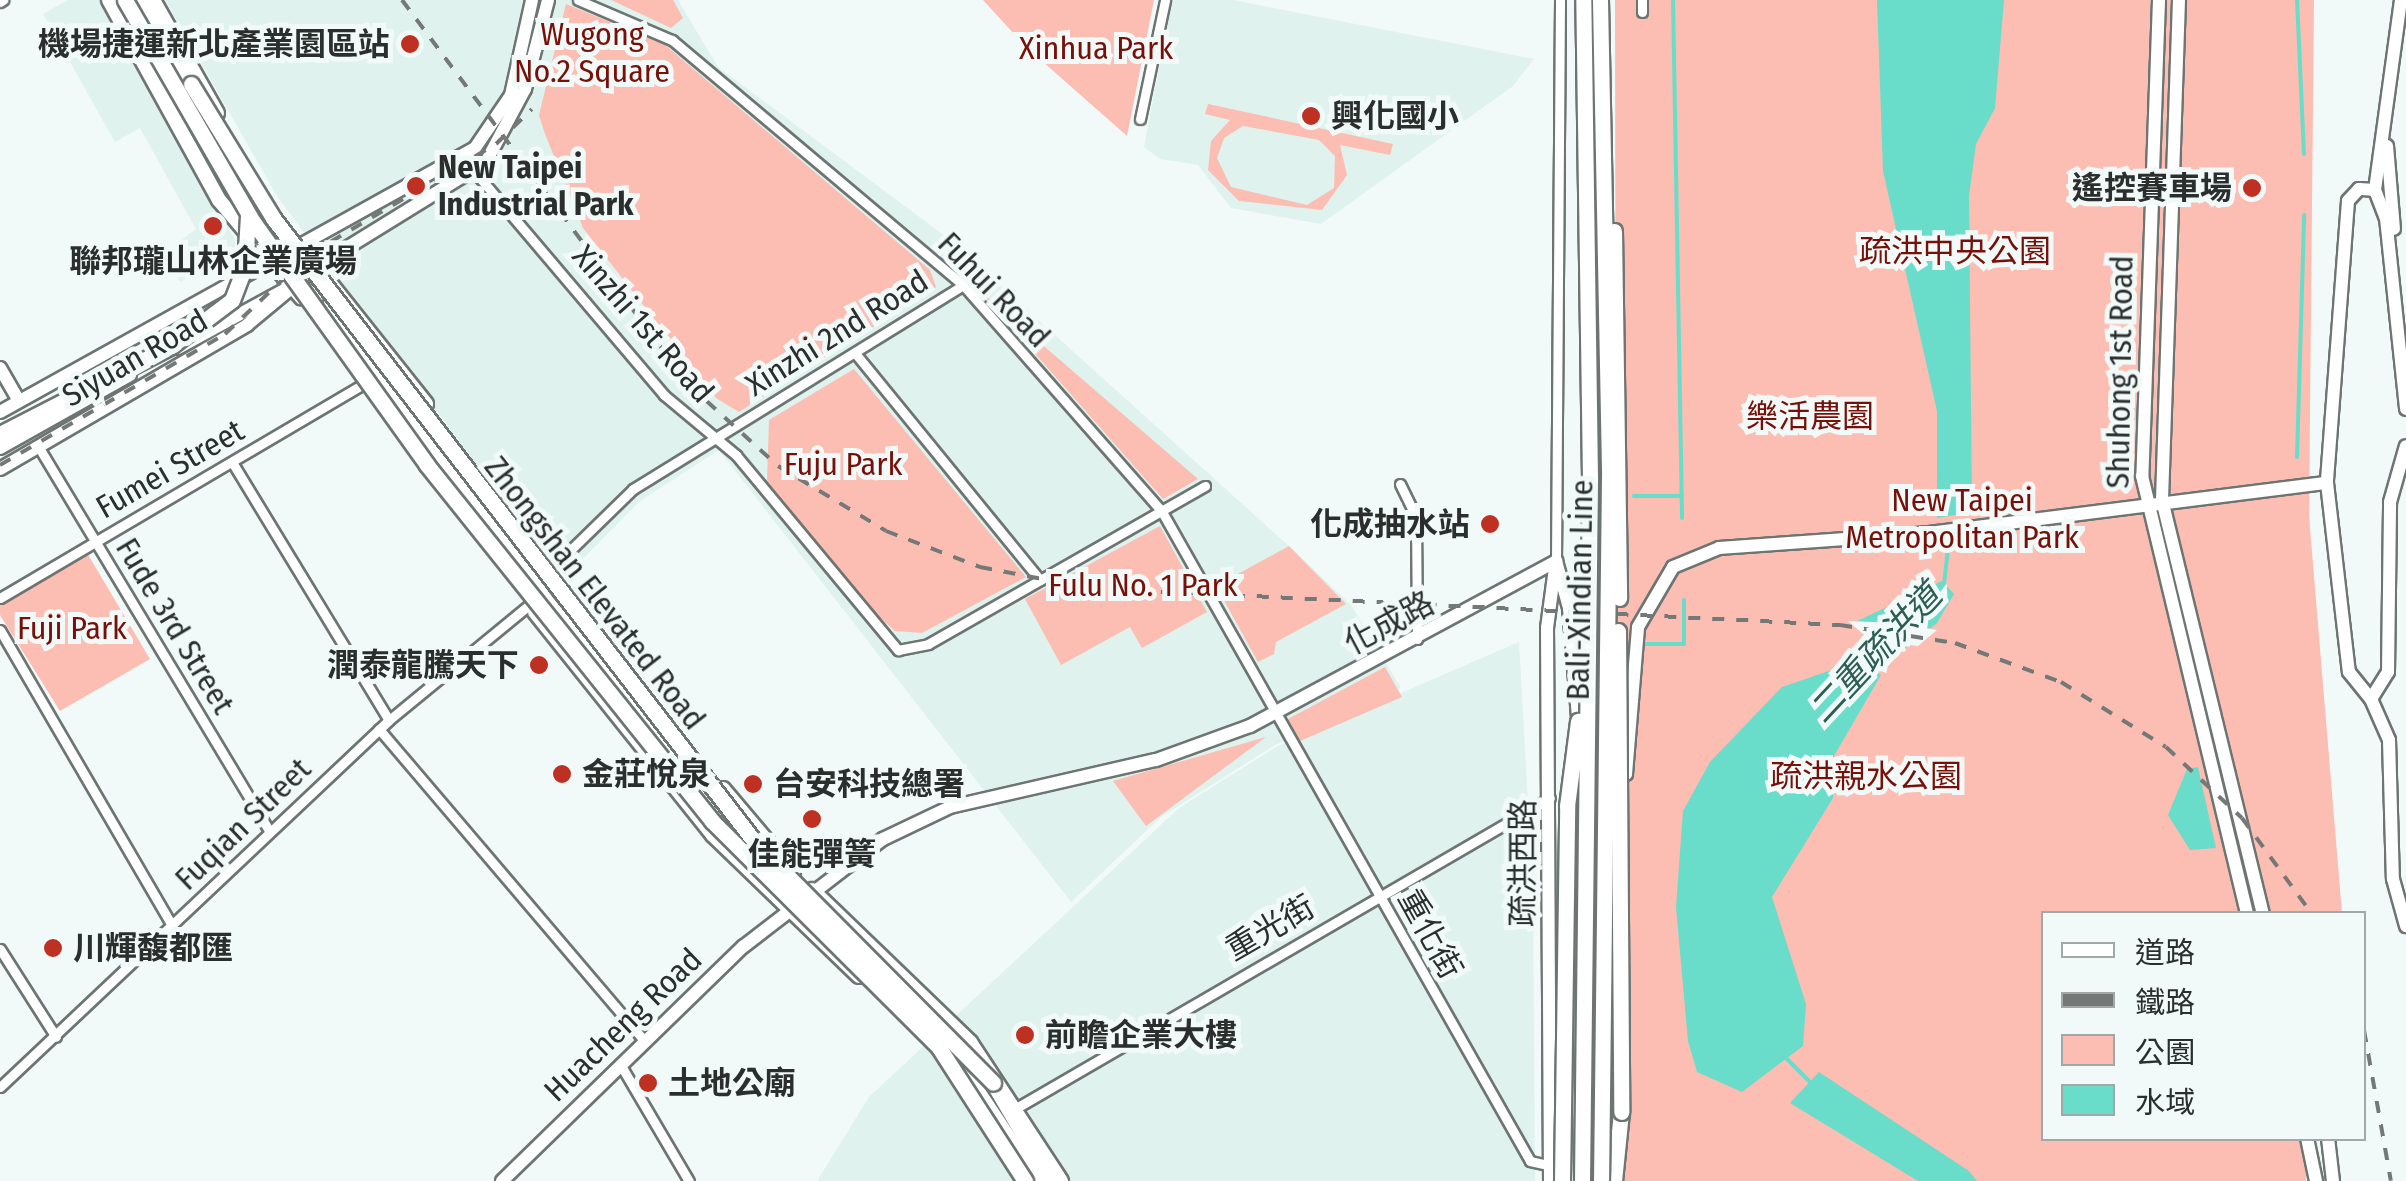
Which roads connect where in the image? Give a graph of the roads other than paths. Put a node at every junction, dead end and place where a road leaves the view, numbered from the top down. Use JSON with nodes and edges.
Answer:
{"nodes":[{"id":1,"x":108,"y":0,"type":"edge"},
{"id":2,"x":125,"y":0,"type":"edge"},
{"id":3,"x":134,"y":0,"type":"edge"},
{"id":4,"x":144,"y":0,"type":"edge"},
{"id":5,"x":153,"y":0,"type":"edge"},
{"id":6,"x":532,"y":0,"type":"edge"},
{"id":7,"x":548,"y":0,"type":"edge"},
{"id":8,"x":578,"y":0,"type":"edge"},
{"id":9,"x":1165,"y":0,"type":"edge"},
{"id":10,"x":1560,"y":0,"type":"edge"},
{"id":11,"x":1583,"y":0,"type":"edge"},
{"id":12,"x":1600,"y":0,"type":"edge"},
{"id":13,"x":2160,"y":0,"type":"edge"},
{"id":14,"x":2179,"y":0,"type":"edge"},
{"id":15,"x":2400,"y":0,"type":"edge"},
{"id":16,"x":191,"y":84,"type":"junction"},
{"id":17,"x":1140,"y":119,"type":"dead end"},
{"id":18,"x":2385,"y":140,"type":"junction"},
{"id":19,"x":475,"y":172,"type":"junction"},
{"id":20,"x":1604,"y":174,"type":"junction"},
{"id":21,"x":2375,"y":190,"type":"junction"},
{"id":22,"x":294,"y":250,"type":"junction"},
{"id":23,"x":2388,"y":251,"type":"junction"},
{"id":24,"x":267,"y":264,"type":"junction"},
{"id":25,"x":314,"y":268,"type":"junction"},
{"id":26,"x":963,"y":285,"type":"junction"},
{"id":27,"x":290,"y":287,"type":"junction"},
{"id":28,"x":855,"y":353,"type":"junction"},
{"id":29,"x":0,"y":368,"type":"edge"},
{"id":30,"x":364,"y":384,"type":"junction"},
{"id":31,"x":19,"y":401,"type":"junction"},
{"id":32,"x":1,"y":409,"type":"edge"},
{"id":33,"x":2406,"y":409,"type":"edge"},
{"id":34,"x":0,"y":434,"type":"edge"},
{"id":35,"x":715,"y":438,"type":"junction"},
{"id":36,"x":38,"y":446,"type":"junction"},
{"id":37,"x":2406,"y":446,"type":"edge"},
{"id":38,"x":0,"y":448,"type":"edge"},
{"id":39,"x":232,"y":462,"type":"junction"},
{"id":40,"x":0,"y":469,"type":"edge"},
{"id":41,"x":2327,"y":482,"type":"junction"},
{"id":42,"x":1400,"y":484,"type":"dead end"},
{"id":43,"x":1205,"y":486,"type":"dead end"},
{"id":44,"x":2162,"y":500,"type":"junction"},
{"id":45,"x":2145,"y":502,"type":"junction"},
{"id":46,"x":1162,"y":510,"type":"junction"},
{"id":47,"x":96,"y":542,"type":"junction"},
{"id":48,"x":1556,"y":560,"type":"junction"},
{"id":49,"x":549,"y":571,"type":"junction"},
{"id":50,"x":1040,"y":580,"type":"junction"},
{"id":51,"x":0,"y":598,"type":"edge"},
{"id":52,"x":529,"y":605,"type":"junction"},
{"id":53,"x":0,"y":630,"type":"edge"},
{"id":54,"x":1418,"y":641,"type":"junction"},
{"id":55,"x":1588,"y":643,"type":"junction"},
{"id":56,"x":2370,"y":699,"type":"junction"},
{"id":57,"x":1277,"y":713,"type":"junction"},
{"id":58,"x":389,"y":720,"type":"junction"},
{"id":59,"x":379,"y":729,"type":"junction"},
{"id":60,"x":1550,"y":798,"type":"junction"},
{"id":61,"x":270,"y":831,"type":"junction"},
{"id":62,"x":790,"y":884,"type":"junction"},
{"id":63,"x":810,"y":889,"type":"junction"},
{"id":64,"x":1379,"y":894,"type":"junction"},
{"id":65,"x":784,"y":911,"type":"junction"},
{"id":66,"x":2246,"y":911,"type":"edge"},
{"id":67,"x":2262,"y":911,"type":"edge"},
{"id":68,"x":172,"y":926,"type":"junction"},
{"id":69,"x":2406,"y":926,"type":"edge"},
{"id":70,"x":0,"y":949,"type":"edge"},
{"id":71,"x":870,"y":986,"type":"junction"},
{"id":72,"x":56,"y":1037,"type":"junction"},
{"id":73,"x":644,"y":1041,"type":"junction"},
{"id":74,"x":620,"y":1064,"type":"junction"},
{"id":75,"x":0,"y":1087,"type":"edge"},
{"id":76,"x":1018,"y":1107,"type":"junction"},
{"id":77,"x":1621,"y":1112,"type":"junction"},
{"id":78,"x":2308,"y":1141,"type":"edge"},
{"id":79,"x":2328,"y":1141,"type":"edge"},
{"id":80,"x":1552,"y":1166,"type":"junction"},
{"id":81,"x":502,"y":1181,"type":"edge"},
{"id":82,"x":689,"y":1181,"type":"edge"},
{"id":83,"x":1022,"y":1181,"type":"edge"},
{"id":84,"x":1037,"y":1181,"type":"edge"},
{"id":85,"x":1052,"y":1181,"type":"edge"},
{"id":86,"x":1061,"y":1181,"type":"edge"},
{"id":87,"x":1552,"y":1181,"type":"edge"},
{"id":88,"x":1562,"y":1181,"type":"edge"},
{"id":89,"x":1582,"y":1181,"type":"edge"},
{"id":90,"x":1600,"y":1181,"type":"edge"},
{"id":91,"x":1614,"y":1181,"type":"edge"},
{"id":92,"x":1622,"y":1181,"type":"edge"},
{"id":93,"x":2316,"y":1181,"type":"edge"},
{"id":94,"x":2333,"y":1181,"type":"edge"}],
"edges":[{"from":1,"to":24,"type":"main road"},
{"from":2,"to":83,"type":"highway","name":"Zhongshan Elevated Road","bridge":true},
{"from":3,"to":22,"type":"main road"},
{"from":4,"to":16,"type":"highway","name":"Zhongshan Elevated Road"},
{"from":5,"to":22,"type":"main road"},
{"from":6,"to":22,"type":"street","name":"Siyuan Road"},
{"from":7,"to":19,"type":"street"},
{"from":8,"to":26,"type":"street","name":"Fuhui Road"},
{"from":9,"to":17,"type":"street"},
{"from":10,"to":48,"type":"street"},
{"from":11,"to":55,"type":"highway","name":"Bali-Xindian Line","bridge":true},
{"from":12,"to":20,"type":"highway","name":"Bali-Xindian Line","bridge":true},
{"from":13,"to":45,"type":"street","name":"Shuhong 1st Road"},
{"from":14,"to":44,"type":"street","name":"Shuhong 1st Road"},
{"from":15,"to":18,"type":"street"},
{"from":16,"to":34,"type":"highway","bridge":true},
{"from":16,"to":62,"type":"highway","name":"Zhongshan Elevated Road","bridge":true},
{"from":18,"to":21,"type":"street"},
{"from":18,"to":23,"type":"street"},
{"from":19,"to":25,"type":"street","name":"Siyuan Road"},
{"from":19,"to":35,"type":"street","name":"Xinzhi 1st Road"},
{"from":20,"to":77,"type":"highway","bridge":true},
{"from":20,"to":90,"type":"highway","name":"Bali-Xindian Line","bridge":true},
{"from":21,"to":23,"type":"street"},
{"from":21,"to":41,"type":"street"},
{"from":22,"to":24,"type":"street","name":"Siyuan Road"},
{"from":22,"to":25,"type":"highway"},
{"from":22,"to":27,"type":"main road"},
{"from":23,"to":33,"type":"street"},
{"from":24,"to":27,"type":"main road"},
{"from":24,"to":31,"type":"street","name":"Siyuan Road"},
{"from":25,"to":27,"type":"street","name":"Siyuan Road"},
{"from":25,"to":49,"type":"main road"},
{"from":25,"to":62,"type":"highway","bridge":true},
{"from":26,"to":28,"type":"street","name":"Xinzhi 2nd Road"},
{"from":26,"to":46,"type":"street","name":"Fuhui Road"},
{"from":27,"to":30,"type":"main road"},
{"from":27,"to":36,"type":"street","name":"Siyuan Road"},
{"from":27,"to":38,"type":"street","name":"Siyuan Road"},
{"from":28,"to":35,"type":"street","name":"Xinzhi 2nd Road"},
{"from":28,"to":50,"type":"street"},
{"from":29,"to":31,"type":"street"},
{"from":30,"to":39,"type":"street","name":"Fumei Street"},
{"from":30,"to":52,"type":"main road"},
{"from":31,"to":32,"type":"street","name":"Siyuan Road"},
{"from":35,"to":49,"type":"street","name":"Xinzhi 2nd Road"},
{"from":35,"to":50,"type":"street","name":"Xinzhi 1st Road"},
{"from":36,"to":40,"type":"street","name":"Siyuan Road"},
{"from":36,"to":47,"type":"street","name":"Fude 3rd Street"},
{"from":37,"to":56,"type":"street"},
{"from":39,"to":47,"type":"street","name":"Fumei Street"},
{"from":39,"to":58,"type":"street"},
{"from":41,"to":44,"type":"street"},
{"from":41,"to":56,"type":"street"},
{"from":42,"to":54,"type":"street"},
{"from":43,"to":46,"type":"street","name":"Xinzhi 1st Road"},
{"from":44,"to":45,"type":"street"},
{"from":44,"to":67,"type":"street","name":"Shuhong 1st Road"},
{"from":45,"to":48,"type":"street"},
{"from":45,"to":66,"type":"street","name":"Shuhong 1st Road"},
{"from":46,"to":50,"type":"street","name":"Xinzhi 1st Road"},
{"from":46,"to":57,"type":"street","name":"Fuhui Road"},
{"from":47,"to":51,"type":"street","name":"Fumei Street"},
{"from":47,"to":61,"type":"street","name":"Fude 3rd Street"},
{"from":48,"to":54,"type":"street","name":"化成路"},
{"from":48,"to":60,"type":"street","name":"疏洪西路"},
{"from":49,"to":63,"type":"main road"},
{"from":52,"to":58,"type":"street","name":"Fuqian Street"},
{"from":52,"to":65,"type":"main road"},
{"from":53,"to":68,"type":"street"},
{"from":54,"to":57,"type":"street","name":"化成路"},
{"from":55,"to":88,"type":"highway","bridge":true},
{"from":55,"to":89,"type":"highway","name":"Bali-Xindian Line","bridge":true},
{"from":56,"to":69,"type":"street"},
{"from":57,"to":63,"type":"street","name":"化成路"},
{"from":57,"to":64,"type":"street","name":"重化街"},
{"from":58,"to":59,"type":"street","name":"Fuqian Street"},
{"from":59,"to":61,"type":"street","name":"Fuqian Street"},
{"from":59,"to":73,"type":"street"},
{"from":60,"to":64,"type":"street","name":"重光街"},
{"from":60,"to":80,"type":"street","name":"疏洪西路"},
{"from":61,"to":68,"type":"street","name":"Fuqian Street"},
{"from":62,"to":85,"type":"highway","name":"Zhongshan Elevated Road","bridge":true},
{"from":63,"to":65,"type":"street","name":"化成路"},
{"from":63,"to":76,"type":"main road"},
{"from":64,"to":76,"type":"street","name":"重光街"},
{"from":64,"to":80,"type":"street","name":"重化街"},
{"from":65,"to":71,"type":"main road"},
{"from":65,"to":73,"type":"street","name":"Huacheng Road"},
{"from":68,"to":72,"type":"street","name":"Fuqian Street"},
{"from":70,"to":72,"type":"street"},
{"from":71,"to":83,"type":"main road"},
{"from":71,"to":84,"type":"highway"},
{"from":72,"to":75,"type":"street","name":"Fuqian Street"},
{"from":73,"to":74,"type":"street","name":"Huacheng Road"},
{"from":74,"to":81,"type":"street","name":"Huacheng Road"},
{"from":74,"to":82,"type":"street"},
{"from":76,"to":86,"type":"main road"},
{"from":77,"to":91,"type":"highway"},
{"from":77,"to":92,"type":"highway"},
{"from":78,"to":93,"type":"street"},
{"from":79,"to":94,"type":"street"},
{"from":80,"to":87,"type":"street","name":"疏洪西路"}]}
